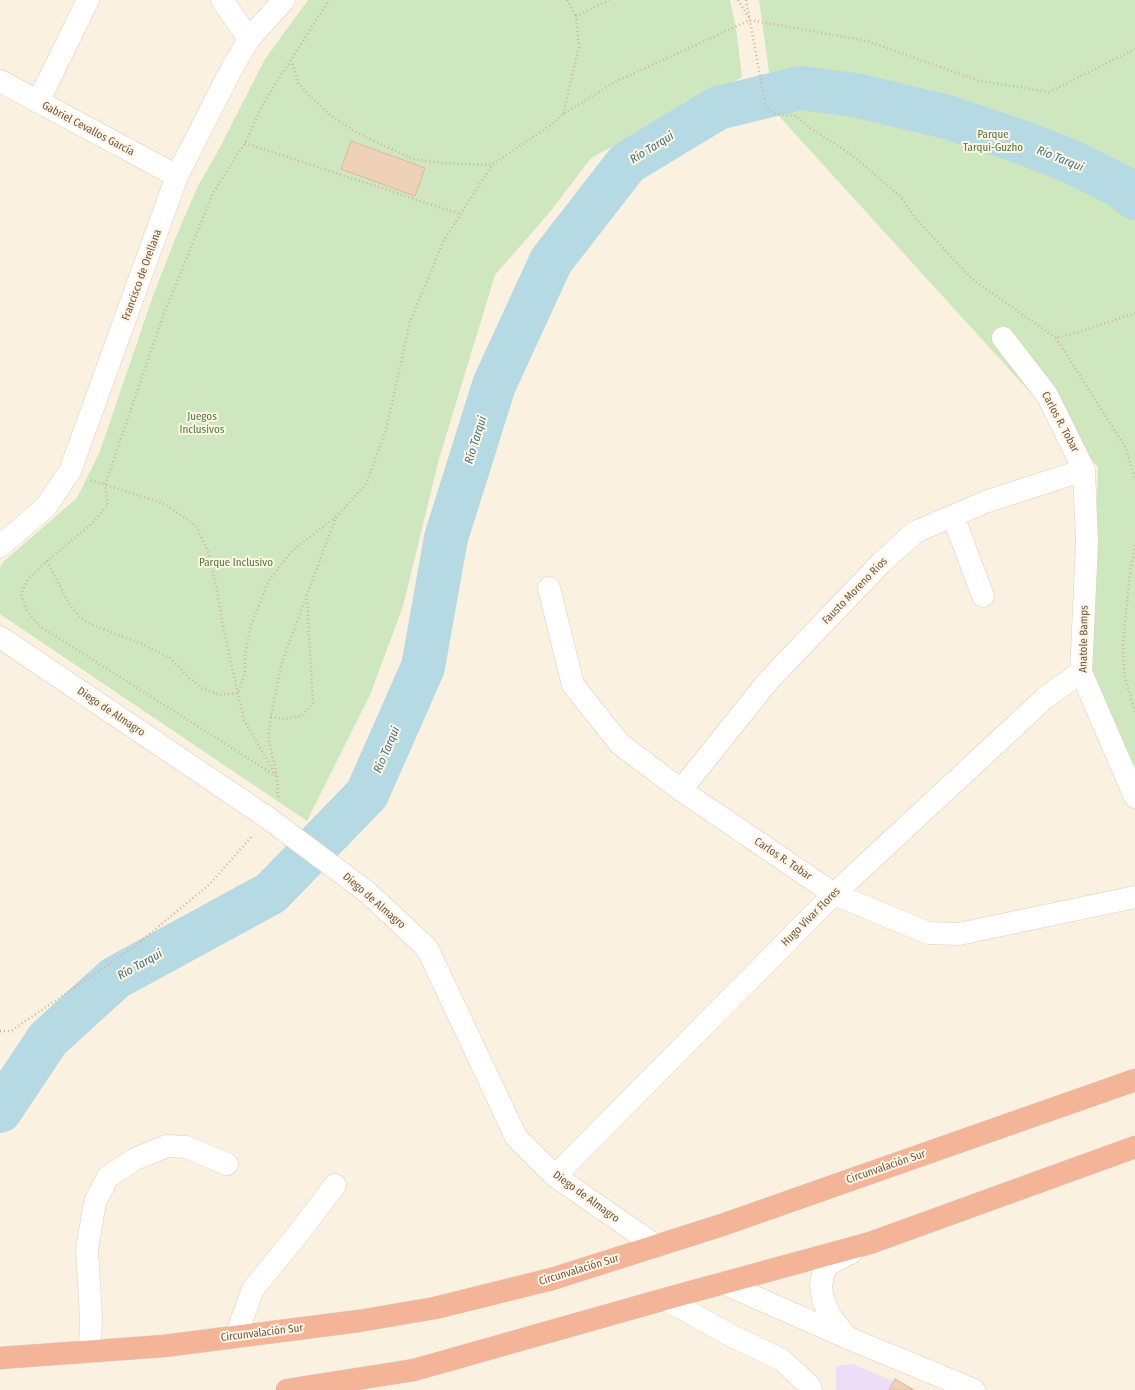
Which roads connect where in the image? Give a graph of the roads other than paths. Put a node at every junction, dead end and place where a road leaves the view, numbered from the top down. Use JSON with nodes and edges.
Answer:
{"nodes":[{"id":1,"x":88,"y":0,"type":"edge"},
{"id":2,"x":222,"y":0,"type":"edge"},
{"id":3,"x":284,"y":0,"type":"edge"},
{"id":4,"x":249,"y":39,"type":"junction"},
{"id":5,"x":0,"y":81,"type":"edge"},
{"id":6,"x":38,"y":102,"type":"junction"},
{"id":7,"x":177,"y":176,"type":"junction"},
{"id":8,"x":1003,"y":338,"type":"dead end"},
{"id":9,"x":1084,"y":470,"type":"junction"},
{"id":10,"x":953,"y":516,"type":"junction"},
{"id":11,"x":0,"y":546,"type":"edge"},
{"id":12,"x":549,"y":588,"type":"dead end"},
{"id":13,"x":984,"y":596,"type":"dead end"},
{"id":14,"x":0,"y":637,"type":"edge"},
{"id":15,"x":1081,"y":672,"type":"junction"},
{"id":16,"x":680,"y":790,"type":"junction"},
{"id":17,"x":1135,"y":797,"type":"edge"},
{"id":18,"x":834,"y":894,"type":"junction"},
{"id":19,"x":1135,"y":897,"type":"edge"},
{"id":20,"x":1135,"y":1080,"type":"edge"},
{"id":21,"x":1135,"y":1147,"type":"edge"},
{"id":22,"x":226,"y":1164,"type":"dead end"},
{"id":23,"x":555,"y":1176,"type":"junction"},
{"id":24,"x":335,"y":1185,"type":"dead end"},
{"id":25,"x":870,"y":1243,"type":"junction"},
{"id":26,"x":656,"y":1246,"type":"junction"},
{"id":27,"x":723,"y":1283,"type":"junction"},
{"id":28,"x":665,"y":1299,"type":"junction"},
{"id":29,"x":236,"y":1336,"type":"junction"},
{"id":30,"x":848,"y":1338,"type":"junction"},
{"id":31,"x":90,"y":1351,"type":"junction"},
{"id":32,"x":0,"y":1358,"type":"edge"},
{"id":33,"x":287,"y":1390,"type":"edge"},
{"id":34,"x":811,"y":1390,"type":"edge"},
{"id":35,"x":974,"y":1390,"type":"edge"}],
"edges":[{"from":1,"to":6,"type":"street"},
{"from":2,"to":4,"type":"street"},
{"from":3,"to":4,"type":"street","name":"Francisco de Orellana"},
{"from":4,"to":7,"type":"street","name":"Francisco de Orellana"},
{"from":5,"to":6,"type":"street","name":"Gabriel Cevallos García"},
{"from":6,"to":7,"type":"street","name":"Gabriel Cevallos García"},
{"from":7,"to":11,"type":"street","name":"Francisco de Orellana"},
{"from":8,"to":9,"type":"street","name":"Carlos R. Tobar"},
{"from":9,"to":10,"type":"street","name":"Fausto Moreno Ríos"},
{"from":9,"to":15,"type":"street","name":"Anatole Bamps"},
{"from":10,"to":13,"type":"street"},
{"from":10,"to":16,"type":"street","name":"Fausto Moreno Ríos"},
{"from":12,"to":16,"type":"street","name":"Carlos R. Tobar"},
{"from":14,"to":23,"type":"street","name":"Diego de Almagro"},
{"from":15,"to":17,"type":"street","name":"Anatole Bamps"},
{"from":15,"to":18,"type":"street","name":"Hugo Vivar Flores"},
{"from":16,"to":18,"type":"street","name":"Carlos R. Tobar"},
{"from":18,"to":19,"type":"street","name":"Carlos R. Tobar"},
{"from":18,"to":23,"type":"street","name":"Hugo Vivar Flores"},
{"from":20,"to":26,"type":"highway","name":"Circunvalación Sur"},
{"from":21,"to":25,"type":"highway"},
{"from":22,"to":31,"type":"street"},
{"from":23,"to":26,"type":"street","name":"Diego de Almagro"},
{"from":24,"to":29,"type":"street"},
{"from":25,"to":27,"type":"highway"},
{"from":25,"to":30,"type":"street"},
{"from":26,"to":29,"type":"highway","name":"Circunvalación Sur"},
{"from":27,"to":28,"type":"highway"},
{"from":27,"to":30,"type":"street"},
{"from":28,"to":33,"type":"highway"},
{"from":28,"to":34,"type":"street"},
{"from":29,"to":31,"type":"highway","name":"Circunvalación Sur"},
{"from":30,"to":35,"type":"street"},
{"from":31,"to":32,"type":"highway","name":"Circunvalación Sur"}]}
